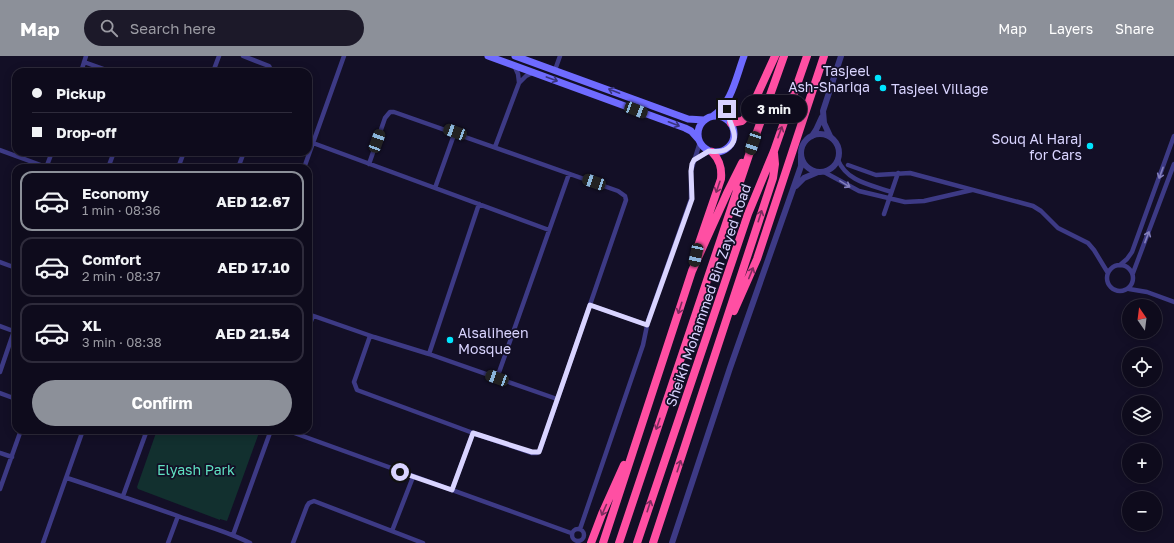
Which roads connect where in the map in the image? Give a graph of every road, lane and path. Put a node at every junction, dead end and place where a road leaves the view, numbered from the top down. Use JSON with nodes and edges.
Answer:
{"nodes":[{"id":1,"x":86,"y":56,"type":"edge"},
{"id":2,"x":219,"y":56,"type":"edge"},
{"id":3,"x":243,"y":56,"type":"edge"},
{"id":4,"x":344,"y":56,"type":"edge"},
{"id":5,"x":488,"y":56,"type":"edge"},
{"id":6,"x":515,"y":56,"type":"edge"},
{"id":7,"x":560,"y":56,"type":"edge"},
{"id":8,"x":744,"y":56,"type":"edge"},
{"id":9,"x":775,"y":56,"type":"edge"},
{"id":10,"x":784,"y":56,"type":"edge"},
{"id":11,"x":807,"y":56,"type":"edge"},
{"id":12,"x":824,"y":56,"type":"edge"},
{"id":13,"x":841,"y":56,"type":"edge"},
{"id":14,"x":84,"y":62,"type":"junction"},
{"id":15,"x":514,"y":65,"type":"junction"},
{"id":16,"x":82,"y":68,"type":"edge"},
{"id":17,"x":101,"y":68,"type":"edge"},
{"id":18,"x":214,"y":68,"type":"edge"},
{"id":19,"x":270,"y":68,"type":"edge"},
{"id":20,"x":555,"y":70,"type":"junction"},
{"id":21,"x":534,"y":72,"type":"junction"},
{"id":22,"x":520,"y":83,"type":"junction"},
{"id":23,"x":730,"y":94,"type":"junction"},
{"id":24,"x":628,"y":97,"type":"junction"},
{"id":25,"x":608,"y":99,"type":"junction"},
{"id":26,"x":712,"y":116,"type":"junction"},
{"id":27,"x":823,"y":116,"type":"junction"},
{"id":28,"x":704,"y":120,"type":"junction"},
{"id":29,"x":730,"y":122,"type":"junction"},
{"id":30,"x":455,"y":132,"type":"junction"},
{"id":31,"x":812,"y":136,"type":"junction"},
{"id":32,"x":830,"y":136,"type":"junction"},
{"id":33,"x":1174,"y":136,"type":"edge"},
{"id":34,"x":699,"y":141,"type":"junction"},
{"id":35,"x":313,"y":143,"type":"joint"},
{"id":36,"x":753,"y":143,"type":"junction"},
{"id":37,"x":495,"y":147,"type":"junction"},
{"id":38,"x":0,"y":150,"type":"edge"},
{"id":39,"x":711,"y":151,"type":"junction"},
{"id":40,"x":774,"y":151,"type":"junction"},
{"id":41,"x":12,"y":154,"type":"edge"},
{"id":42,"x":16,"y":156,"type":"edge"},
{"id":43,"x":802,"y":156,"type":"junction"},
{"id":44,"x":694,"y":160,"type":"junction"},
{"id":45,"x":838,"y":160,"type":"junction"},
{"id":46,"x":38,"y":164,"type":"edge"},
{"id":47,"x":368,"y":164,"type":"junction"},
{"id":48,"x":1174,"y":164,"type":"edge"},
{"id":49,"x":848,"y":165,"type":"dead end"},
{"id":50,"x":821,"y":172,"type":"junction"},
{"id":51,"x":898,"y":173,"type":"junction"},
{"id":52,"x":569,"y":174,"type":"junction"},
{"id":53,"x":435,"y":188,"type":"junction"},
{"id":54,"x":793,"y":189,"type":"junction"},
{"id":55,"x":974,"y":190,"type":"junction"},
{"id":56,"x":891,"y":192,"type":"junction"},
{"id":57,"x":889,"y":199,"type":"junction"},
{"id":58,"x":480,"y":204,"type":"junction"},
{"id":59,"x":884,"y":214,"type":"dead end"},
{"id":60,"x":549,"y":230,"type":"junction"},
{"id":61,"x":0,"y":262,"type":"edge"},
{"id":62,"x":1120,"y":265,"type":"junction"},
{"id":63,"x":12,"y":266,"type":"edge"},
{"id":64,"x":692,"y":271,"type":"junction"},
{"id":65,"x":1108,"y":273,"type":"junction"},
{"id":66,"x":1132,"y":273,"type":"junction"},
{"id":67,"x":1129,"y":288,"type":"junction"},
{"id":68,"x":1174,"y":302,"type":"edge"},
{"id":69,"x":590,"y":305,"type":"junction"},
{"id":70,"x":312,"y":316,"type":"edge"},
{"id":71,"x":647,"y":325,"type":"junction"},
{"id":72,"x":0,"y":326,"type":"edge"},
{"id":73,"x":12,"y":331,"type":"edge"},
{"id":74,"x":723,"y":333,"type":"junction"},
{"id":75,"x":370,"y":336,"type":"junction"},
{"id":76,"x":12,"y":340,"type":"edge"},
{"id":77,"x":429,"y":354,"type":"junction"},
{"id":78,"x":0,"y":372,"type":"edge"},
{"id":79,"x":497,"y":378,"type":"junction"},
{"id":80,"x":0,"y":392,"type":"edge"},
{"id":81,"x":12,"y":397,"type":"edge"},
{"id":82,"x":558,"y":399,"type":"junction"},
{"id":83,"x":473,"y":433,"type":"junction"},
{"id":84,"x":20,"y":434,"type":"edge"},
{"id":85,"x":82,"y":434,"type":"edge"},
{"id":86,"x":146,"y":434,"type":"edge"},
{"id":87,"x":270,"y":434,"type":"edge"},
{"id":88,"x":297,"y":434,"type":"edge"},
{"id":89,"x":633,"y":450,"type":"junction"},
{"id":90,"x":0,"y":453,"type":"edge"},
{"id":91,"x":12,"y":457,"type":"junction"},
{"id":92,"x":413,"y":477,"type":"junction"},
{"id":93,"x":67,"y":478,"type":"junction"},
{"id":94,"x":0,"y":489,"type":"edge"},
{"id":95,"x":452,"y":490,"type":"junction"},
{"id":96,"x":123,"y":496,"type":"junction"},
{"id":97,"x":664,"y":511,"type":"junction"},
{"id":98,"x":178,"y":516,"type":"junction"},
{"id":99,"x":580,"y":529,"type":"junction"},
{"id":100,"x":392,"y":531,"type":"junction"},
{"id":101,"x":571,"y":533,"type":"junction"},
{"id":102,"x":233,"y":535,"type":"junction"},
{"id":103,"x":575,"y":542,"type":"edge"},
{"id":104,"x":44,"y":543,"type":"edge"},
{"id":105,"x":168,"y":543,"type":"edge"},
{"id":106,"x":250,"y":543,"type":"edge"},
{"id":107,"x":293,"y":543,"type":"edge"},
{"id":108,"x":423,"y":543,"type":"edge"},
{"id":109,"x":591,"y":543,"type":"edge"},
{"id":110,"x":603,"y":543,"type":"edge"},
{"id":111,"x":618,"y":543,"type":"edge"},
{"id":112,"x":637,"y":543,"type":"edge"},
{"id":113,"x":653,"y":543,"type":"edge"},
{"id":114,"x":658,"y":543,"type":"edge"},
{"id":115,"x":672,"y":543,"type":"edge"}],
"edges":[{"from":1,"to":14,"type":"street"},
{"from":2,"to":18,"type":"street"},
{"from":3,"to":19,"type":"street"},
{"from":4,"to":35,"type":"street"},
{"from":5,"to":15,"type":"main road"},
{"from":6,"to":20,"type":"main road"},
{"from":7,"to":20,"type":"street"},
{"from":8,"to":23,"type":"main road"},
{"from":9,"to":29,"type":"highway"},
{"from":10,"to":36,"type":"highway","name":"Sheikh Mohammed Bin Zayed Road"},
{"from":40,"to":11,"type":"highway","name":"Sheikh Mohammed Bin Zayed Road","one_way":true},
{"from":74,"to":12,"type":"highway","one_way":true},
{"from":13,"to":27,"type":"street"},
{"from":14,"to":16,"type":"street"},
{"from":14,"to":17,"type":"street"},
{"from":15,"to":21,"type":"main road"},
{"from":15,"to":22,"type":"street"},
{"from":24,"to":20,"type":"main road","one_way":true},
{"from":21,"to":22,"type":"street"},
{"from":21,"to":25,"type":"main road","one_way":true},
{"from":22,"to":37,"type":"street"},
{"from":23,"to":26,"type":"main road"},
{"from":23,"to":29,"type":"main road"},
{"from":24,"to":25,"type":"main road"},
{"from":24,"to":28,"type":"main road"},
{"from":25,"to":34,"type":"main road","one_way":true},
{"from":26,"to":28,"type":"main road"},
{"from":26,"to":29,"type":"main road"},
{"from":27,"to":31,"type":"street"},
{"from":27,"to":32,"type":"street"},
{"from":28,"to":34,"type":"main road"},
{"from":29,"to":39,"type":"main road"},
{"from":30,"to":37,"type":"street"},
{"from":30,"to":47,"type":"street"},
{"from":30,"to":53,"type":"street"},
{"from":31,"to":32,"type":"street"},
{"from":31,"to":43,"type":"street"},
{"from":32,"to":45,"type":"street"},
{"from":33,"to":62,"type":"street","one_way":true},
{"from":34,"to":39,"type":"main road"},
{"from":34,"to":44,"type":"street"},
{"from":35,"to":47,"type":"street"},
{"from":36,"to":64,"type":"highway"},
{"from":36,"to":111,"type":"highway","name":"Sheikh Mohammed Bin Zayed Road","one_way":true},
{"from":37,"to":52,"type":"street"},
{"from":38,"to":41,"type":"street"},
{"from":39,"to":44,"type":"street"},
{"from":39,"to":64,"type":"highway","one_way":true},
{"from":74,"to":40,"type":"highway","one_way":true},
{"from":112,"to":40,"type":"highway","name":"Sheikh Mohammed Bin Zayed Road","one_way":true},
{"from":42,"to":46,"type":"street"},
{"from":43,"to":50,"type":"street"},
{"from":43,"to":54,"type":"street"},
{"from":44,"to":71,"type":"street"},
{"from":45,"to":50,"type":"street"},
{"from":45,"to":56,"type":"street"},
{"from":47,"to":53,"type":"street"},
{"from":66,"to":48,"type":"street","one_way":true},
{"from":49,"to":51,"type":"street"},
{"from":50,"to":54,"type":"street"},
{"from":50,"to":57,"type":"street","one_way":true},
{"from":51,"to":55,"type":"street"},
{"from":51,"to":56,"type":"street"},
{"from":52,"to":60,"type":"street"},
{"from":52,"to":69,"type":"street"},
{"from":53,"to":58,"type":"street"},
{"from":54,"to":115,"type":"street"},
{"from":55,"to":57,"type":"street"},
{"from":55,"to":65,"type":"street"},
{"from":56,"to":57,"type":"street"},
{"from":57,"to":59,"type":"street"},
{"from":58,"to":60,"type":"street"},
{"from":58,"to":77,"type":"street"},
{"from":60,"to":79,"type":"street"},
{"from":61,"to":63,"type":"street"},
{"from":62,"to":65,"type":"street"},
{"from":62,"to":66,"type":"street"},
{"from":64,"to":89,"type":"highway","one_way":true},
{"from":65,"to":67,"type":"street"},
{"from":66,"to":67,"type":"street"},
{"from":67,"to":68,"type":"street"},
{"from":69,"to":71,"type":"street"},
{"from":69,"to":82,"type":"street"},
{"from":70,"to":75,"type":"street"},
{"from":71,"to":99,"type":"street"},
{"from":72,"to":73,"type":"street"},
{"from":97,"to":74,"type":"highway","one_way":true},
{"from":75,"to":77,"type":"street"},
{"from":75,"to":83,"type":"street"},
{"from":76,"to":78,"type":"street"},
{"from":77,"to":79,"type":"street"},
{"from":79,"to":82,"type":"street"},
{"from":80,"to":81,"type":"street"},
{"from":82,"to":83,"type":"street"},
{"from":83,"to":95,"type":"street"},
{"from":84,"to":91,"type":"street"},
{"from":85,"to":93,"type":"street"},
{"from":86,"to":96,"type":"street"},
{"from":87,"to":102,"type":"street"},
{"from":88,"to":92,"type":"street"},
{"from":89,"to":109,"type":"highway","one_way":true},
{"from":89,"to":110,"type":"highway"},
{"from":90,"to":91,"type":"street"},
{"from":91,"to":94,"type":"street"},
{"from":92,"to":95,"type":"street"},
{"from":92,"to":100,"type":"street"},
{"from":93,"to":96,"type":"street"},
{"from":93,"to":104,"type":"street"},
{"from":95,"to":101,"type":"street"},
{"from":96,"to":98,"type":"street"},
{"from":97,"to":113,"type":"highway"},
{"from":97,"to":114,"type":"highway"},
{"from":98,"to":102,"type":"street"},
{"from":98,"to":105,"type":"street"},
{"from":99,"to":101,"type":"street"},
{"from":99,"to":103,"type":"street"},
{"from":100,"to":107,"type":"street"},
{"from":100,"to":108,"type":"street"},
{"from":101,"to":103,"type":"street"},
{"from":102,"to":106,"type":"street"}]}
